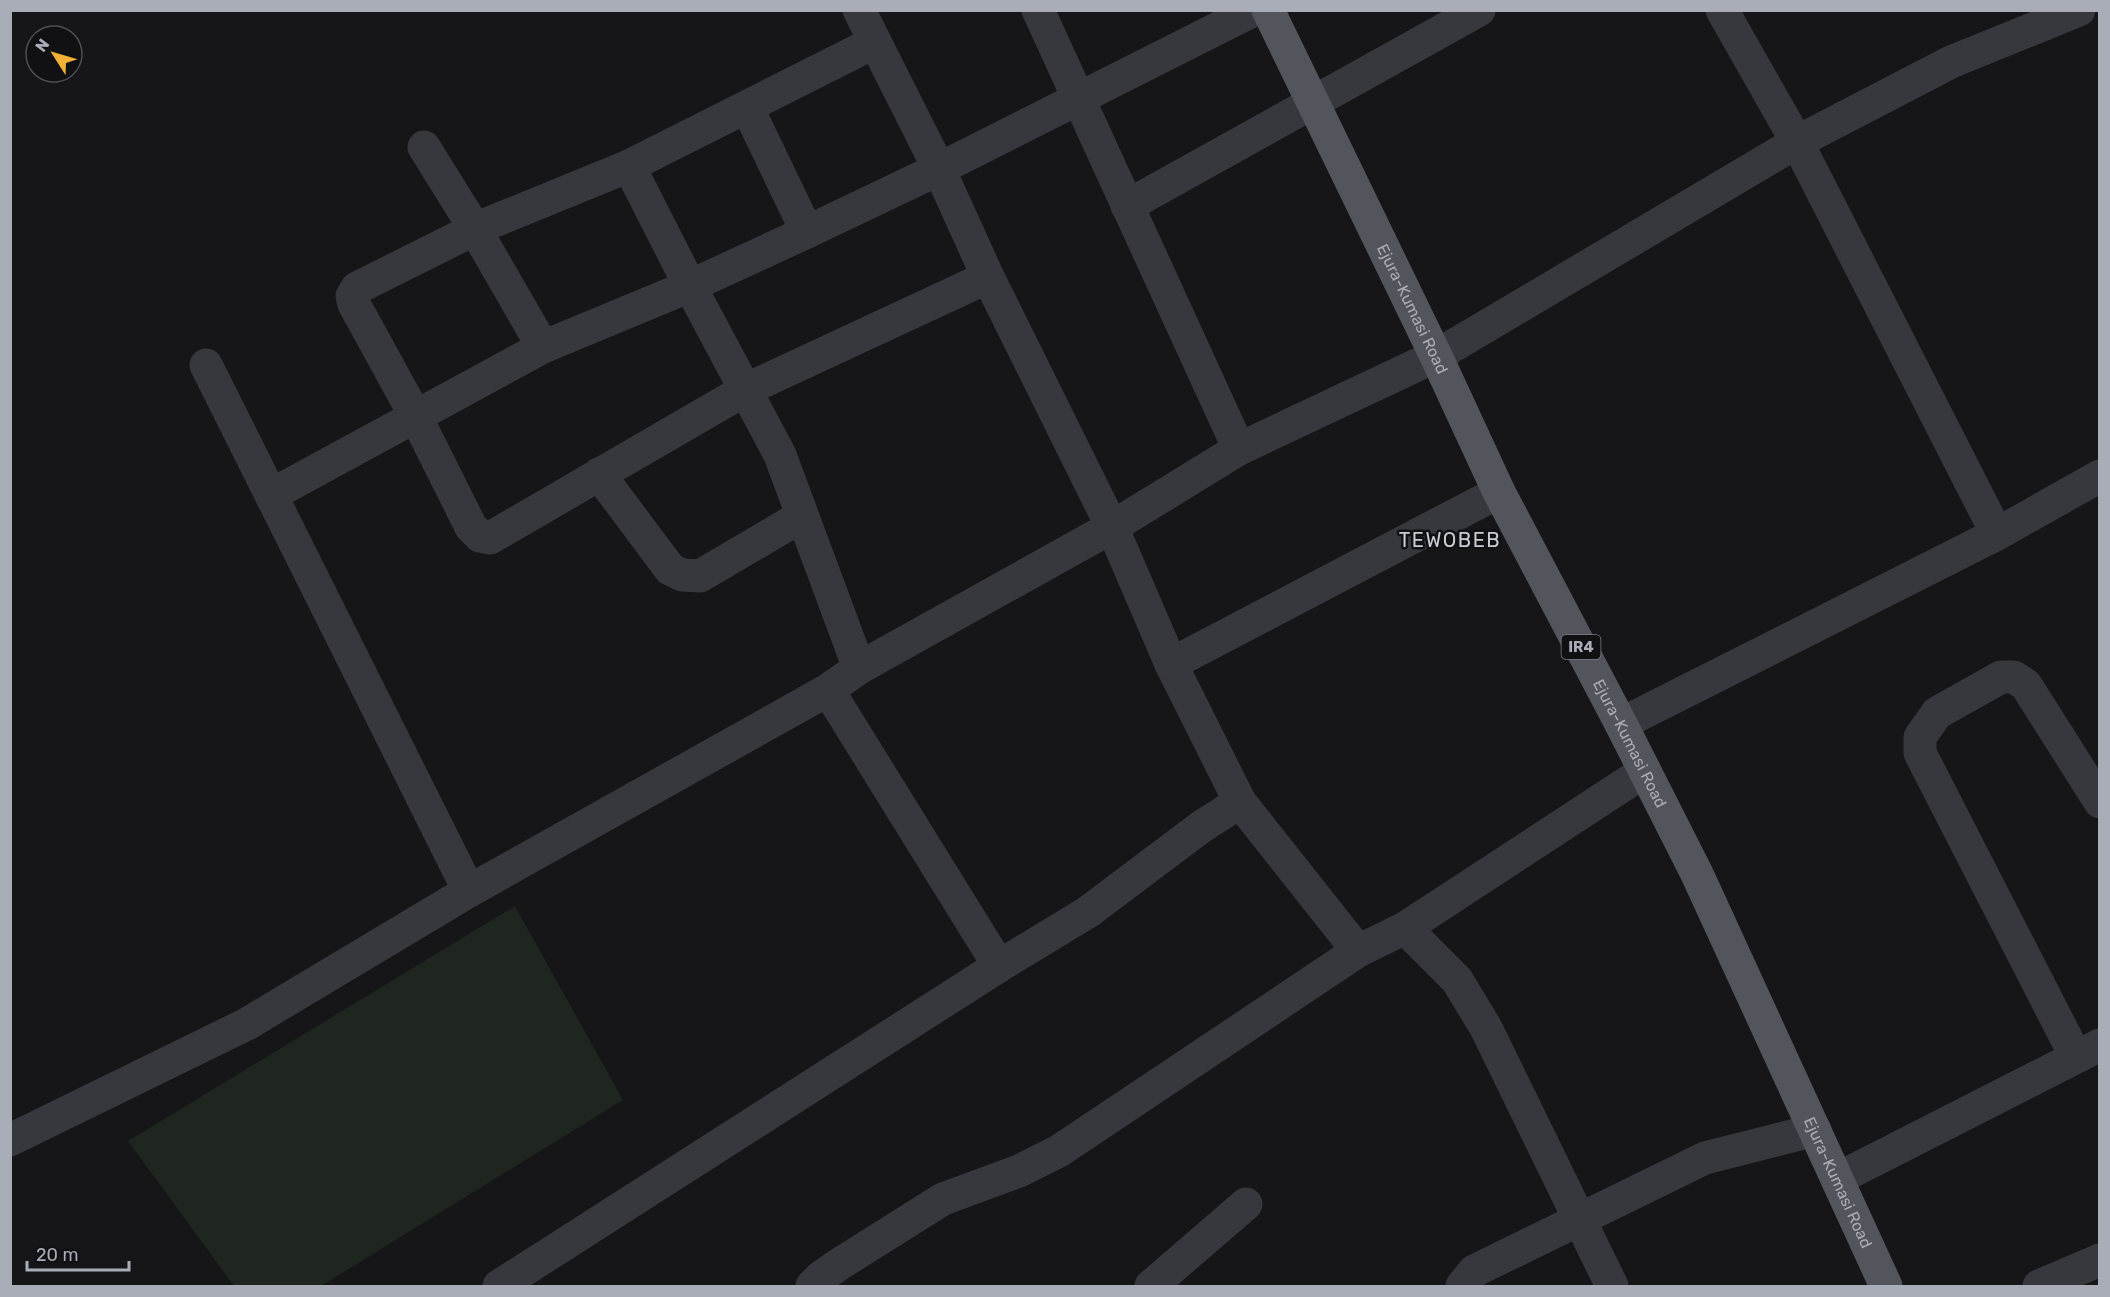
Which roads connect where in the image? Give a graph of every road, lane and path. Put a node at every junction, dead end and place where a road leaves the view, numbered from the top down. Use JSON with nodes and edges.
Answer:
{"nodes":[{"id":1,"x":859,"y":10,"type":"edge"},
{"id":2,"x":1038,"y":10,"type":"edge"},
{"id":3,"x":1254,"y":10,"type":"edge"},
{"id":4,"x":1269,"y":10,"type":"edge"},
{"id":5,"x":1479,"y":10,"type":"edge"},
{"id":6,"x":1722,"y":10,"type":"edge"},
{"id":7,"x":2079,"y":10,"type":"edge"},
{"id":8,"x":875,"y":42,"type":"junction"},
{"id":9,"x":1078,"y":98,"type":"junction"},
{"id":10,"x":1314,"y":103,"type":"junction"},
{"id":11,"x":747,"y":107,"type":"junction"},
{"id":12,"x":1797,"y":142,"type":"junction"},
{"id":13,"x":424,"y":147,"type":"dead end"},
{"id":14,"x":629,"y":166,"type":"junction"},
{"id":15,"x":939,"y":169,"type":"junction"},
{"id":16,"x":1127,"y":206,"type":"junction"},
{"id":17,"x":475,"y":229,"type":"junction"},
{"id":18,"x":807,"y":232,"type":"junction"},
{"id":19,"x":988,"y":277,"type":"junction"},
{"id":20,"x":690,"y":286,"type":"junction"},
{"id":21,"x":543,"y":347,"type":"junction"},
{"id":22,"x":1436,"y":356,"type":"junction"},
{"id":23,"x":206,"y":365,"type":"dead end"},
{"id":24,"x":745,"y":390,"type":"junction"},
{"id":25,"x":416,"y":417,"type":"junction"},
{"id":26,"x":1239,"y":449,"type":"junction"},
{"id":27,"x":599,"y":474,"type":"junction"},
{"id":28,"x":2097,"y":484,"type":"edge"},
{"id":29,"x":1500,"y":492,"type":"junction"},
{"id":30,"x":271,"y":495,"type":"junction"},
{"id":31,"x":802,"y":516,"type":"junction"},
{"id":32,"x":1112,"y":527,"type":"junction"},
{"id":33,"x":1997,"y":534,"type":"junction"},
{"id":34,"x":1171,"y":664,"type":"junction"},
{"id":35,"x":859,"y":668,"type":"junction"},
{"id":36,"x":828,"y":690,"type":"junction"},
{"id":37,"x":1621,"y":724,"type":"junction"},
{"id":38,"x":1645,"y":771,"type":"junction"},
{"id":39,"x":1240,"y":802,"type":"junction"},
{"id":40,"x":2100,"y":802,"type":"edge"},
{"id":41,"x":469,"y":891,"type":"junction"},
{"id":42,"x":1405,"y":928,"type":"junction"},
{"id":43,"x":1358,"y":951,"type":"junction"},
{"id":44,"x":999,"y":966,"type":"junction"},
{"id":45,"x":2088,"y":1051,"type":"edge"},
{"id":46,"x":1815,"y":1130,"type":"junction"},
{"id":47,"x":10,"y":1140,"type":"edge"},
{"id":48,"x":1837,"y":1179,"type":"junction"},
{"id":49,"x":1246,"y":1204,"type":"dead end"},
{"id":50,"x":1580,"y":1220,"type":"junction"},
{"id":51,"x":2100,"y":1260,"type":"edge"},
{"id":52,"x":500,"y":1287,"type":"edge"},
{"id":53,"x":812,"y":1287,"type":"edge"},
{"id":54,"x":1151,"y":1287,"type":"edge"},
{"id":55,"x":1462,"y":1287,"type":"edge"},
{"id":56,"x":1612,"y":1287,"type":"edge"},
{"id":57,"x":1886,"y":1287,"type":"edge"},
{"id":58,"x":2039,"y":1287,"type":"edge"}],
"edges":[{"from":1,"to":8,"type":"street"},
{"from":2,"to":9,"type":"street"},
{"from":3,"to":9,"type":"street"},
{"from":4,"to":10,"type":"main road","name":"Ejura-Kumasi Road","number":"IR4"},
{"from":5,"to":10,"type":"street"},
{"from":6,"to":12,"type":"street"},
{"from":7,"to":12,"type":"street"},
{"from":8,"to":11,"type":"street"},
{"from":8,"to":15,"type":"street"},
{"from":9,"to":15,"type":"street"},
{"from":9,"to":16,"type":"street"},
{"from":10,"to":16,"type":"street"},
{"from":10,"to":22,"type":"main road","name":"Ejura-Kumasi Road","number":"IR4"},
{"from":11,"to":14,"type":"street"},
{"from":11,"to":18,"type":"street"},
{"from":12,"to":22,"type":"street"},
{"from":12,"to":33,"type":"street"},
{"from":13,"to":17,"type":"street"},
{"from":14,"to":17,"type":"street"},
{"from":14,"to":20,"type":"street"},
{"from":15,"to":18,"type":"street"},
{"from":15,"to":19,"type":"street"},
{"from":16,"to":26,"type":"street"},
{"from":17,"to":21,"type":"street"},
{"from":17,"to":25,"type":"street"},
{"from":18,"to":20,"type":"street"},
{"from":19,"to":24,"type":"street"},
{"from":19,"to":32,"type":"street"},
{"from":20,"to":21,"type":"street"},
{"from":20,"to":24,"type":"street"},
{"from":21,"to":25,"type":"street"},
{"from":22,"to":26,"type":"street"},
{"from":22,"to":29,"type":"main road","name":"Ejura-Kumasi Road","number":"IR4"},
{"from":23,"to":30,"type":"street"},
{"from":24,"to":27,"type":"street"},
{"from":24,"to":31,"type":"street"},
{"from":25,"to":27,"type":"street"},
{"from":25,"to":30,"type":"street"},
{"from":26,"to":32,"type":"street"},
{"from":27,"to":31,"type":"street"},
{"from":28,"to":33,"type":"street"},
{"from":29,"to":34,"type":"street"},
{"from":29,"to":37,"type":"main road","name":"Ejura-Kumasi Road","number":"IR4"},
{"from":30,"to":41,"type":"street"},
{"from":31,"to":35,"type":"street"},
{"from":32,"to":34,"type":"street"},
{"from":32,"to":35,"type":"street"},
{"from":33,"to":37,"type":"street"},
{"from":34,"to":39,"type":"street"},
{"from":35,"to":36,"type":"street"},
{"from":36,"to":41,"type":"street"},
{"from":36,"to":44,"type":"street"},
{"from":37,"to":38,"type":"main road","name":"Ejura-Kumasi Road","number":"IR4"},
{"from":38,"to":42,"type":"street"},
{"from":38,"to":46,"type":"main road","name":"Ejura-Kumasi Road","number":"IR4"},
{"from":39,"to":43,"type":"street"},
{"from":39,"to":44,"type":"street"},
{"from":40,"to":45,"type":"street"},
{"from":41,"to":47,"type":"street"},
{"from":42,"to":43,"type":"street"},
{"from":42,"to":50,"type":"street"},
{"from":43,"to":53,"type":"street"},
{"from":44,"to":52,"type":"street"},
{"from":45,"to":48,"type":"street"},
{"from":46,"to":48,"type":"main road","name":"Ejura-Kumasi Road","number":"IR4"},
{"from":46,"to":50,"type":"street"},
{"from":48,"to":57,"type":"main road","name":"Ejura-Kumasi Road","number":"IR4"},
{"from":49,"to":54,"type":"street"},
{"from":50,"to":55,"type":"street"},
{"from":50,"to":56,"type":"street"},
{"from":51,"to":58,"type":"street"}]}
